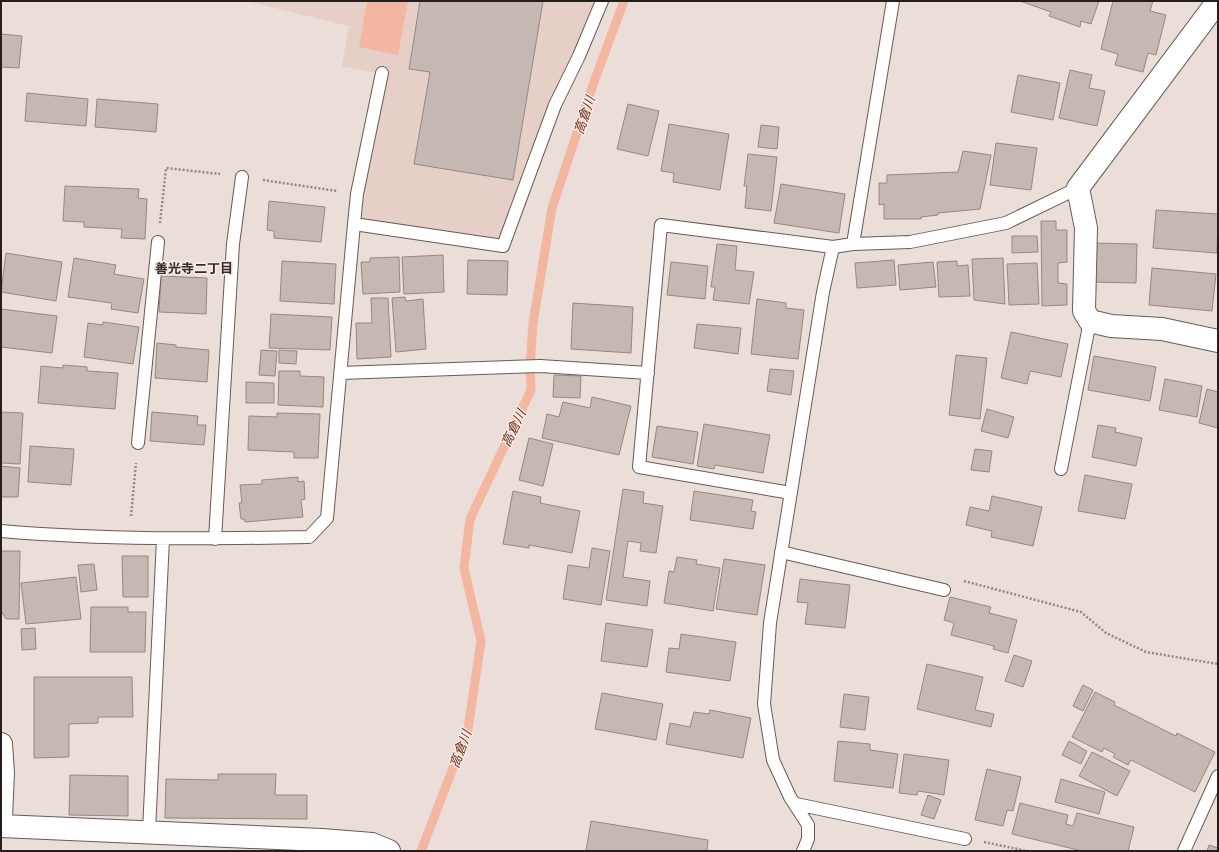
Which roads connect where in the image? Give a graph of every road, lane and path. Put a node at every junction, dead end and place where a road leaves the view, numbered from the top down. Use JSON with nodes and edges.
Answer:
{"nodes":[{"id":1,"x":602,"y":1,"type":"edge"},
{"id":2,"x":893,"y":1,"type":"edge"},
{"id":3,"x":1218,"y":1,"type":"edge"},
{"id":4,"x":382,"y":74,"type":"dead end"},
{"id":5,"x":242,"y":177,"type":"dead end"},
{"id":6,"x":1078,"y":188,"type":"junction"},
{"id":7,"x":354,"y":224,"type":"junction"},
{"id":8,"x":158,"y":242,"type":"dead end"},
{"id":9,"x":853,"y":244,"type":"junction"},
{"id":10,"x":834,"y":247,"type":"junction"},
{"id":11,"x":1090,"y":321,"type":"junction"},
{"id":12,"x":1218,"y":342,"type":"edge"},
{"id":13,"x":340,"y":373,"type":"junction"},
{"id":14,"x":648,"y":373,"type":"junction"},
{"id":15,"x":138,"y":443,"type":"joint"},
{"id":16,"x":1061,"y":469,"type":"dead end"},
{"id":17,"x":791,"y":493,"type":"junction"},
{"id":18,"x":1,"y":532,"type":"edge"},
{"id":19,"x":128,"y":538,"type":"junction"},
{"id":20,"x":215,"y":539,"type":"junction"},
{"id":21,"x":163,"y":540,"type":"junction"},
{"id":22,"x":781,"y":552,"type":"junction"},
{"id":23,"x":944,"y":590,"type":"joint"},
{"id":24,"x":1218,"y":664,"type":"edge"},
{"id":25,"x":1,"y":744,"type":"edge"},
{"id":26,"x":1218,"y":776,"type":"edge"},
{"id":27,"x":796,"y":804,"type":"junction"},
{"id":28,"x":1,"y":817,"type":"edge"},
{"id":29,"x":1,"y":826,"type":"edge"},
{"id":30,"x":149,"y":831,"type":"junction"},
{"id":31,"x":965,"y":838,"type":"joint"},
{"id":32,"x":389,"y":851,"type":"edge"},
{"id":33,"x":803,"y":851,"type":"edge"},
{"id":34,"x":1027,"y":851,"type":"edge"},
{"id":35,"x":1184,"y":851,"type":"edge"}],
"edges":[{"from":1,"to":7,"type":"lane"},
{"from":2,"to":9,"type":"lane"},
{"from":3,"to":6,"type":"street"},
{"from":4,"to":7,"type":"lane"},
{"from":5,"to":20,"type":"lane"},
{"from":6,"to":9,"type":"lane"},
{"from":6,"to":11,"type":"street"},
{"from":7,"to":13,"type":"lane"},
{"from":8,"to":15,"type":"lane"},
{"from":9,"to":10,"type":"lane"},
{"from":10,"to":14,"type":"lane"},
{"from":10,"to":17,"type":"lane"},
{"from":11,"to":12,"type":"street"},
{"from":11,"to":16,"type":"lane"},
{"from":13,"to":14,"type":"lane"},
{"from":13,"to":20,"type":"lane"},
{"from":14,"to":17,"type":"lane"},
{"from":15,"to":19,"type":"path"},
{"from":17,"to":22,"type":"lane"},
{"from":18,"to":19,"type":"lane"},
{"from":19,"to":21,"type":"lane"},
{"from":20,"to":21,"type":"lane"},
{"from":21,"to":30,"type":"lane"},
{"from":22,"to":23,"type":"lane"},
{"from":22,"to":27,"type":"lane"},
{"from":23,"to":24,"type":"path"},
{"from":25,"to":28,"type":"street"},
{"from":26,"to":35,"type":"lane"},
{"from":27,"to":31,"type":"lane"},
{"from":27,"to":33,"type":"lane"},
{"from":29,"to":30,"type":"street"},
{"from":30,"to":32,"type":"street"},
{"from":31,"to":34,"type":"path"}]}
